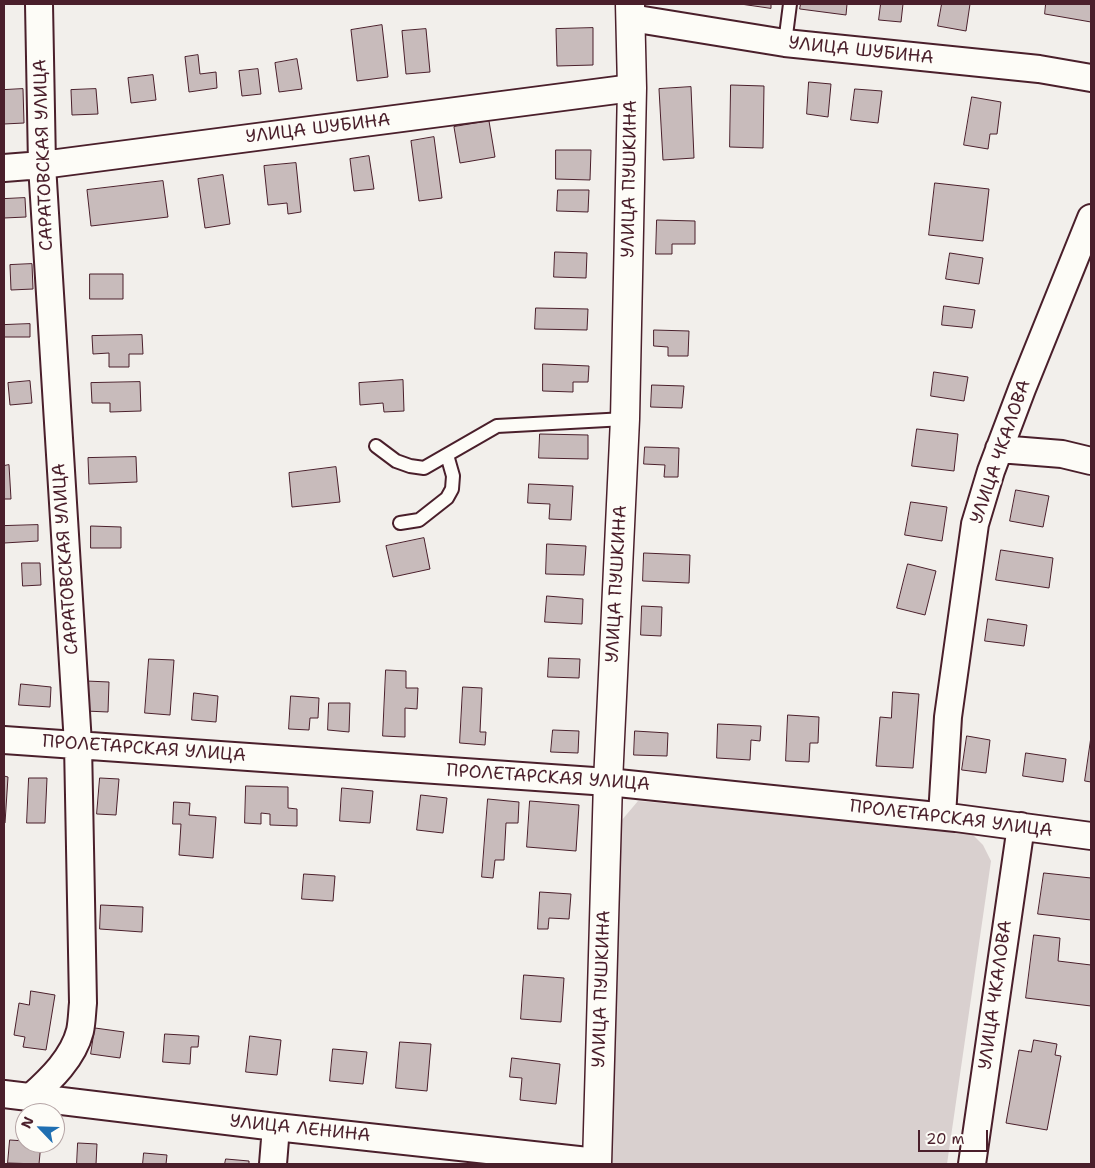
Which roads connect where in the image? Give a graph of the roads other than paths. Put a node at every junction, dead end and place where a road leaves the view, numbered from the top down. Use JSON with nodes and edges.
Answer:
{"nodes":[{"id":1,"x":39,"y":4,"type":"edge"},
{"id":2,"x":790,"y":4,"type":"edge"},
{"id":3,"x":631,"y":11,"type":"edge"},
{"id":4,"x":785,"y":43,"type":"junction"},
{"id":5,"x":1091,"y":78,"type":"edge"},
{"id":6,"x":632,"y":88,"type":"junction"},
{"id":7,"x":42,"y":165,"type":"junction"},
{"id":8,"x":4,"y":168,"type":"edge"},
{"id":9,"x":1091,"y":218,"type":"edge"},
{"id":10,"x":625,"y":419,"type":"junction"},
{"id":11,"x":376,"y":446,"type":"dead end"},
{"id":12,"x":999,"y":449,"type":"junction"},
{"id":13,"x":447,"y":454,"type":"junction"},
{"id":14,"x":1091,"y":461,"type":"edge"},
{"id":15,"x":400,"y":523,"type":"dead end"},
{"id":16,"x":4,"y":740,"type":"edge"},
{"id":17,"x":78,"y":744,"type":"junction"},
{"id":18,"x":608,"y":782,"type":"junction"},
{"id":19,"x":942,"y":816,"type":"junction"},
{"id":20,"x":1021,"y":826,"type":"junction"},
{"id":21,"x":1091,"y":836,"type":"edge"},
{"id":22,"x":4,"y":1094,"type":"edge"},
{"id":23,"x":31,"y":1097,"type":"junction"},
{"id":24,"x":276,"y":1127,"type":"junction"},
{"id":25,"x":597,"y":1163,"type":"edge"},
{"id":26,"x":273,"y":1164,"type":"edge"},
{"id":27,"x":972,"y":1164,"type":"edge"}],
"edges":[{"from":1,"to":7,"type":"street","name":"САРАТОВСКАЯ УЛИЦА"},
{"from":2,"to":4,"type":"lane"},
{"from":3,"to":4,"type":"street","name":"УЛИЦА ШУБИНА"},
{"from":3,"to":6,"type":"street","name":"УЛИЦА ПУШКИНА"},
{"from":4,"to":5,"type":"street","name":"УЛИЦА ШУБИНА"},
{"from":6,"to":7,"type":"street","name":"УЛИЦА ШУБИНА"},
{"from":6,"to":10,"type":"street","name":"УЛИЦА ПУШКИНА"},
{"from":7,"to":8,"type":"street","name":"УЛИЦА ШУБИНА"},
{"from":7,"to":17,"type":"street","name":"САРАТОВСКАЯ УЛИЦА"},
{"from":9,"to":12,"type":"street","name":"УЛИЦА ЧКАЛОВА"},
{"from":10,"to":13,"type":"lane"},
{"from":10,"to":18,"type":"street","name":"УЛИЦА ПУШКИНА"},
{"from":11,"to":13,"type":"lane"},
{"from":12,"to":14,"type":"street"},
{"from":12,"to":19,"type":"street","name":"УЛИЦА ЧКАЛОВА"},
{"from":13,"to":15,"type":"lane"},
{"from":16,"to":17,"type":"street","name":"ПРОЛЕТАРСКАЯ УЛИЦА"},
{"from":17,"to":18,"type":"street","name":"ПРОЛЕТАРСКАЯ УЛИЦА"},
{"from":17,"to":23,"type":"street","name":"САРАТОВСКАЯ УЛИЦА"},
{"from":18,"to":19,"type":"street","name":"ПРОЛЕТАРСКАЯ УЛИЦА"},
{"from":18,"to":25,"type":"street","name":"УЛИЦА ПУШКИНА"},
{"from":19,"to":20,"type":"street","name":"ПРОЛЕТАРСКАЯ УЛИЦА"},
{"from":20,"to":21,"type":"street","name":"ПРОЛЕТАРСКАЯ УЛИЦА"},
{"from":20,"to":27,"type":"street","name":"УЛИЦА ЧКАЛОВА"},
{"from":22,"to":23,"type":"street","name":"УЛИЦА ЛЕНИНА"},
{"from":23,"to":24,"type":"street","name":"УЛИЦА ЛЕНИНА"},
{"from":24,"to":25,"type":"street","name":"УЛИЦА ЛЕНИНА"},
{"from":24,"to":26,"type":"street"}]}
